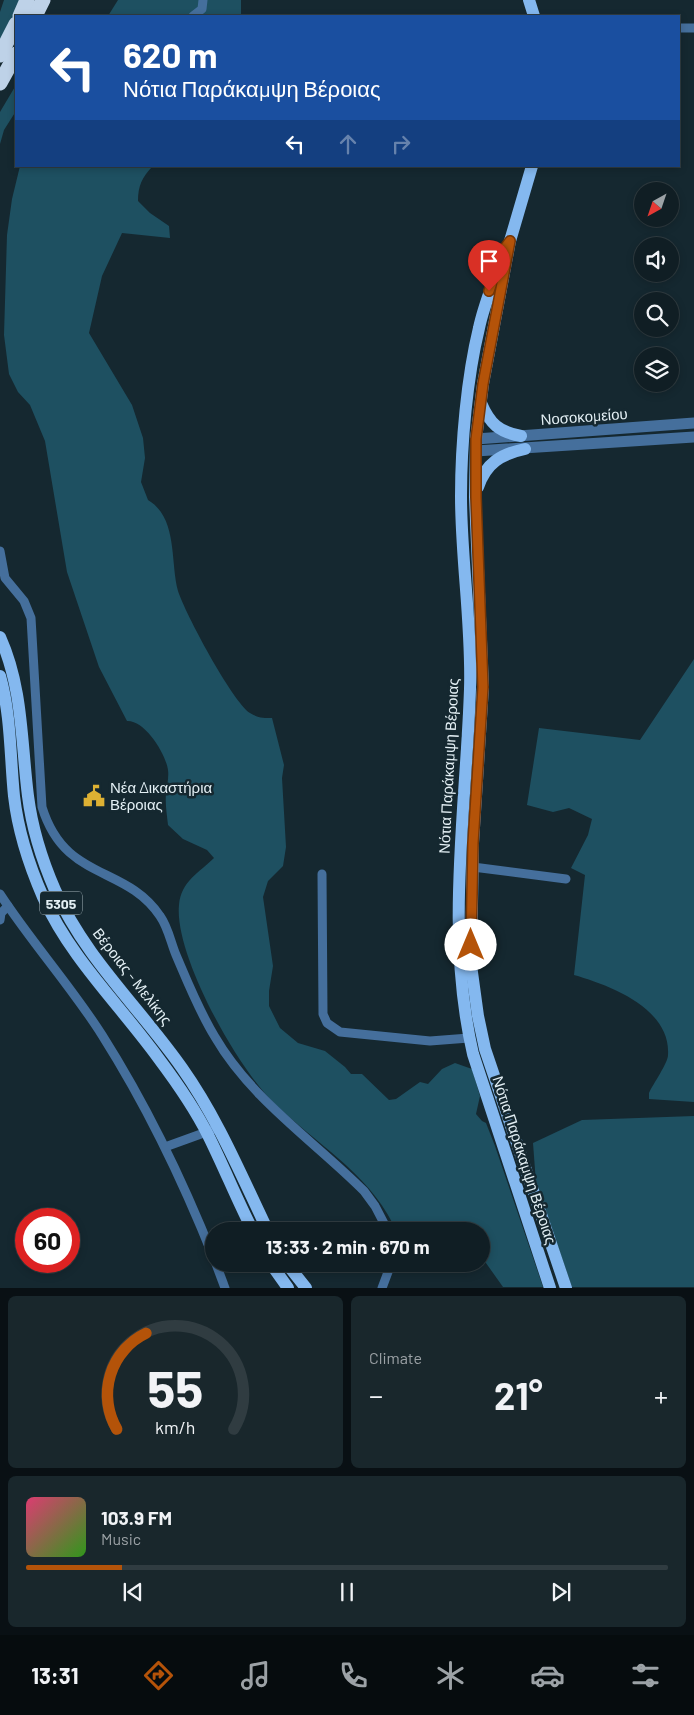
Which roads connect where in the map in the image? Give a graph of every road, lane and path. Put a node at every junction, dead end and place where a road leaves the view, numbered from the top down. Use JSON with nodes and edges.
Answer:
{"nodes":[{"id":1,"x":28,"y":0,"type":"edge"},
{"id":2,"x":43,"y":0,"type":"edge"},
{"id":3,"x":203,"y":0,"type":"edge"},
{"id":4,"x":529,"y":0,"type":"edge"},
{"id":5,"x":20,"y":15,"type":"edge"},
{"id":6,"x":36,"y":15,"type":"edge"},
{"id":7,"x":194,"y":15,"type":"edge"},
{"id":8,"x":534,"y":15,"type":"edge"},
{"id":9,"x":15,"y":26,"type":"edge"},
{"id":10,"x":680,"y":28,"type":"edge"},
{"id":11,"x":694,"y":28,"type":"edge"},
{"id":12,"x":0,"y":55,"type":"edge"},
{"id":13,"x":15,"y":56,"type":"edge"},
{"id":14,"x":0,"y":83,"type":"edge"},
{"id":15,"x":532,"y":167,"type":"edge"},
{"id":16,"x":510,"y":241,"type":"junction"},
{"id":17,"x":481,"y":403,"type":"junction"},
{"id":18,"x":694,"y":423,"type":"edge"},
{"id":19,"x":521,"y":436,"type":"junction"},
{"id":20,"x":694,"y":437,"type":"edge"},
{"id":21,"x":472,"y":444,"type":"junction"},
{"id":22,"x":525,"y":449,"type":"junction"},
{"id":23,"x":476,"y":497,"type":"junction"},
{"id":24,"x":0,"y":551,"type":"edge"},
{"id":25,"x":0,"y":637,"type":"edge"},
{"id":26,"x":0,"y":676,"type":"edge"},
{"id":27,"x":472,"y":867,"type":"junction"},
{"id":28,"x":322,"y":874,"type":"dead end"},
{"id":29,"x":566,"y":879,"type":"dead end"},
{"id":30,"x":0,"y":894,"type":"edge"},
{"id":31,"x":8,"y":906,"type":"junction"},
{"id":32,"x":0,"y":920,"type":"edge"},
{"id":33,"x":469,"y":1038,"type":"junction"},
{"id":34,"x":219,"y":1127,"type":"junction"},
{"id":35,"x":207,"y":1133,"type":"junction"},
{"id":36,"x":165,"y":1147,"type":"junction"},
{"id":37,"x":249,"y":1222,"type":"edge"},
{"id":38,"x":264,"y":1222,"type":"edge"},
{"id":39,"x":383,"y":1222,"type":"edge"},
{"id":40,"x":205,"y":1236,"type":"edge"},
{"id":41,"x":219,"y":1272,"type":"edge"},
{"id":42,"x":277,"y":1272,"type":"edge"},
{"id":43,"x":293,"y":1272,"type":"edge"},
{"id":44,"x":388,"y":1272,"type":"edge"},
{"id":45,"x":225,"y":1288,"type":"edge"},
{"id":46,"x":288,"y":1288,"type":"edge"},
{"id":47,"x":306,"y":1288,"type":"edge"},
{"id":48,"x":382,"y":1288,"type":"edge"},
{"id":49,"x":550,"y":1288,"type":"edge"},
{"id":50,"x":566,"y":1288,"type":"edge"}],
"edges":[{"from":1,"to":5,"type":"highway"},
{"from":2,"to":6,"type":"highway"},
{"from":3,"to":7,"type":"street"},
{"from":4,"to":8,"type":"main road"},
{"from":9,"to":12,"type":"highway"},
{"from":10,"to":11,"type":"street"},
{"from":13,"to":14,"type":"highway"},
{"from":15,"to":16,"type":"main road","name":"Νότια Παράκαμψη Βέροιας"},
{"from":16,"to":17,"type":"main road","name":"Νότια Παράκαμψη Βέροιας"},
{"from":16,"to":21,"type":"main road","name":"Νότια Παράκαμψη Βέροιας"},
{"from":17,"to":19,"type":"main road"},
{"from":17,"to":21,"type":"main road","name":"Νότια Παράκαμψη Βέροιας"},
{"from":18,"to":19,"type":"street","name":"Νοσοκομείου"},
{"from":19,"to":21,"type":"street","name":"Νοσοκομείου"},
{"from":20,"to":22,"type":"street","name":"Νοσοκομείου"},
{"from":21,"to":22,"type":"street","name":"Νοσοκομείου"},
{"from":21,"to":23,"type":"main road","name":"Νότια Παράκαμψη Βέροιας"},
{"from":21,"to":33,"type":"main road","name":"Νότια Παράκαμψη Βέροιας"},
{"from":22,"to":23,"type":"main road"},
{"from":23,"to":27,"type":"main road","name":"Νότια Παράκαμψη Βέροιας"},
{"from":24,"to":39,"type":"street"},
{"from":25,"to":34,"type":"main road","name":"Βέροιας - Μελίκης","number":"5305"},
{"from":26,"to":35,"type":"main road","name":"Βέροιας - Μελίκης","number":"5305"},
{"from":27,"to":29,"type":"street"},
{"from":27,"to":50,"type":"main road","name":"Νότια Παράκαμψη Βέροιας"},
{"from":28,"to":33,"type":"street"},
{"from":30,"to":31,"type":"street"},
{"from":31,"to":32,"type":"street"},
{"from":31,"to":36,"type":"street"},
{"from":33,"to":49,"type":"main road","name":"Νότια Παράκαμψη Βέροιας"},
{"from":34,"to":35,"type":"street"},
{"from":34,"to":38,"type":"main road","name":"Βέροιας - Μελίκης","number":"5305"},
{"from":35,"to":36,"type":"street"},
{"from":35,"to":37,"type":"main road","name":"Βέροιας - Μελίκης","number":"5305"},
{"from":36,"to":40,"type":"street"},
{"from":41,"to":45,"type":"street"},
{"from":42,"to":46,"type":"main road"},
{"from":43,"to":47,"type":"main road"},
{"from":44,"to":48,"type":"street"}]}
